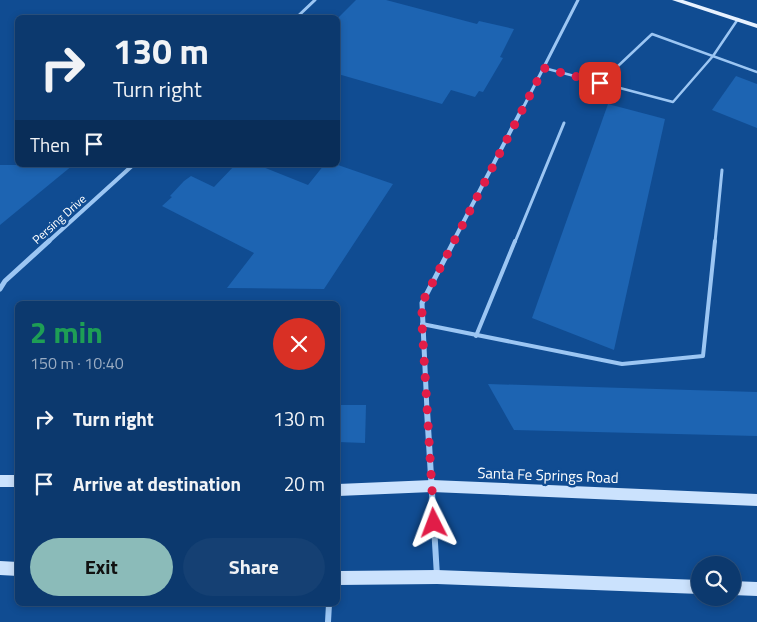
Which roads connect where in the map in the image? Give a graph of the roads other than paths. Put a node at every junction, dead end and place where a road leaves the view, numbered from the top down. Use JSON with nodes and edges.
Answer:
{"nodes":[{"id":1,"x":315,"y":0,"type":"edge"},
{"id":2,"x":578,"y":0,"type":"edge"},
{"id":3,"x":676,"y":0,"type":"edge"},
{"id":4,"x":299,"y":15,"type":"edge"},
{"id":5,"x":738,"y":20,"type":"junction"},
{"id":6,"x":757,"y":26,"type":"edge"},
{"id":7,"x":713,"y":56,"type":"junction"},
{"id":8,"x":544,"y":68,"type":"junction"},
{"id":9,"x":757,"y":72,"type":"edge"},
{"id":10,"x":600,"y":83,"type":"junction"},
{"id":11,"x":564,"y":123,"type":"dead end"},
{"id":12,"x":131,"y":167,"type":"edge"},
{"id":13,"x":722,"y":170,"type":"dead end"},
{"id":14,"x":0,"y":289,"type":"edge"},
{"id":15,"x":422,"y":324,"type":"junction"},
{"id":16,"x":476,"y":336,"type":"junction"},
{"id":17,"x":0,"y":481,"type":"edge"},
{"id":18,"x":15,"y":481,"type":"edge"},
{"id":19,"x":432,"y":486,"type":"junction"},
{"id":20,"x":340,"y":490,"type":"edge"},
{"id":21,"x":757,"y":500,"type":"edge"},
{"id":22,"x":0,"y":568,"type":"edge"},
{"id":23,"x":15,"y":569,"type":"edge"},
{"id":24,"x":437,"y":577,"type":"junction"},
{"id":25,"x":340,"y":578,"type":"edge"},
{"id":26,"x":691,"y":587,"type":"edge"},
{"id":27,"x":741,"y":588,"type":"edge"},
{"id":28,"x":757,"y":589,"type":"edge"},
{"id":29,"x":329,"y":606,"type":"edge"},
{"id":30,"x":328,"y":622,"type":"edge"}],
"edges":[{"from":1,"to":4,"type":"street"},
{"from":2,"to":8,"type":"street"},
{"from":3,"to":5,"type":"main road"},
{"from":5,"to":6,"type":"main road"},
{"from":5,"to":7,"type":"lane"},
{"from":7,"to":9,"type":"lane"},
{"from":7,"to":10,"type":"lane"},
{"from":7,"to":10,"type":"lane"},
{"from":8,"to":10,"type":"lane"},
{"from":8,"to":15,"type":"street"},
{"from":11,"to":16,"type":"lane"},
{"from":12,"to":14,"type":"street","name":"Persing Drive"},
{"from":13,"to":16,"type":"lane"},
{"from":15,"to":16,"type":"lane"},
{"from":15,"to":19,"type":"street"},
{"from":17,"to":18,"type":"main road"},
{"from":19,"to":20,"type":"main road","name":"Santa Fe Springs Road"},
{"from":19,"to":21,"type":"main road","name":"Santa Fe Springs Road"},
{"from":19,"to":24,"type":"street"},
{"from":22,"to":23,"type":"main road"},
{"from":24,"to":25,"type":"main road"},
{"from":24,"to":26,"type":"main road"},
{"from":27,"to":28,"type":"main road"},
{"from":29,"to":30,"type":"street"}]}
